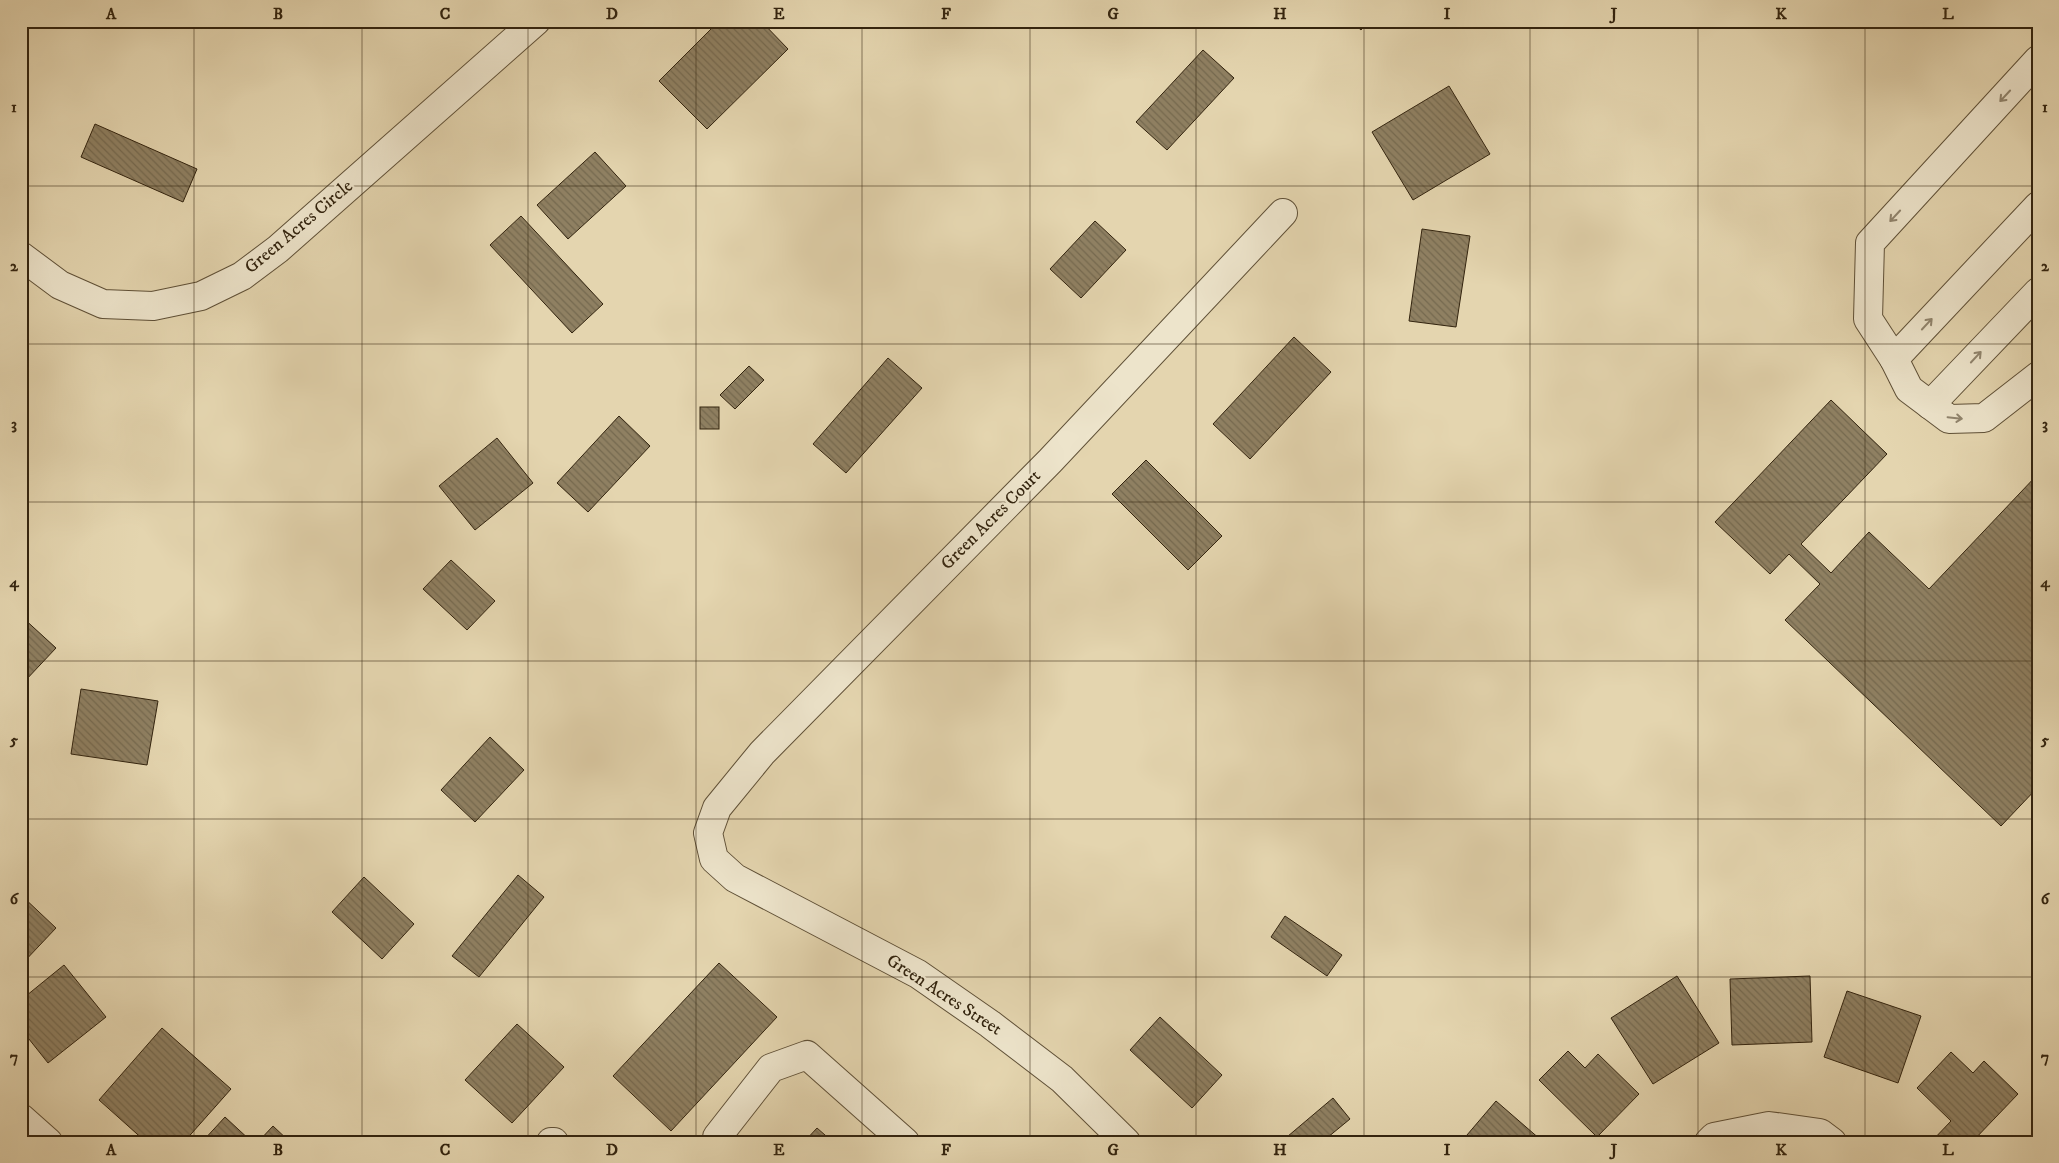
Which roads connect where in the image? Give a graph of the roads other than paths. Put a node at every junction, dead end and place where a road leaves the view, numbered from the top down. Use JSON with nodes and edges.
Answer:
{"nodes":[{"id":1,"x":536,"y":21,"type":"edge"},
{"id":2,"x":2038,"y":60,"type":"edge"},
{"id":3,"x":2038,"y":206,"type":"edge"},
{"id":4,"x":1283,"y":213,"type":"dead end"},
{"id":5,"x":21,"y":256,"type":"edge"},
{"id":6,"x":2038,"y":292,"type":"edge"},
{"id":7,"x":1894,"y":359,"type":"junction"},
{"id":8,"x":2038,"y":376,"type":"edge"},
{"id":9,"x":1930,"y":405,"type":"junction"},
{"id":10,"x":708,"y":833,"type":"joint"},
{"id":11,"x":21,"y":1118,"type":"edge"},
{"id":12,"x":48,"y":1142,"type":"edge"},
{"id":13,"x":718,"y":1142,"type":"edge"},
{"id":14,"x":906,"y":1142,"type":"edge"},
{"id":15,"x":1126,"y":1142,"type":"edge"},
{"id":16,"x":1709,"y":1142,"type":"edge"},
{"id":17,"x":1832,"y":1142,"type":"edge"}],
"edges":[{"from":1,"to":5,"type":"street","name":"Green Acres Circle"},
{"from":2,"to":7,"type":"street","one_way":true},
{"from":7,"to":3,"type":"street","one_way":true},
{"from":4,"to":10,"type":"street","name":"Green Acres Court"},
{"from":9,"to":6,"type":"street","one_way":true},
{"from":7,"to":9,"type":"street"},
{"from":9,"to":8,"type":"street","one_way":true},
{"from":10,"to":15,"type":"street","name":"Green Acres Street"},
{"from":11,"to":12,"type":"street"},
{"from":13,"to":14,"type":"street"},
{"from":16,"to":17,"type":"street"}]}
